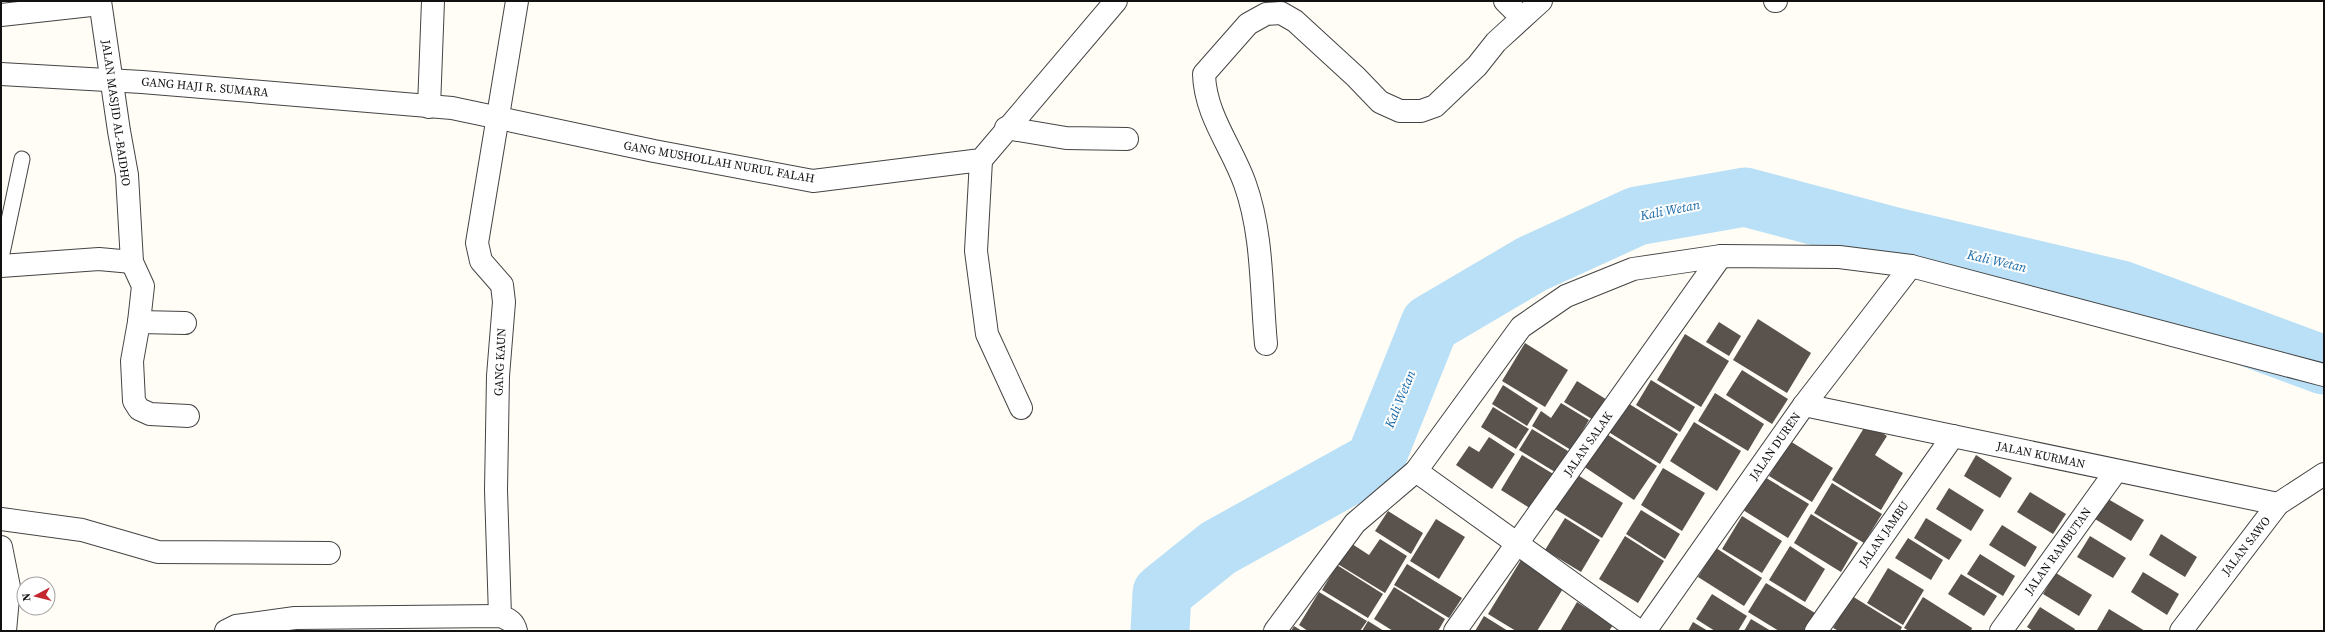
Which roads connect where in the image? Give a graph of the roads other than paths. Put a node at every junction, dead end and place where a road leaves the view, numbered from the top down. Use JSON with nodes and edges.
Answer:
{"nodes":[{"id":1,"x":433,"y":1,"type":"edge"},
{"id":2,"x":517,"y":1,"type":"edge"},
{"id":3,"x":1116,"y":1,"type":"edge"},
{"id":4,"x":1505,"y":1,"type":"edge"},
{"id":5,"x":1541,"y":1,"type":"edge"},
{"id":6,"x":100,"y":2,"type":"edge"},
{"id":7,"x":1,"y":14,"type":"edge"},
{"id":8,"x":1522,"y":18,"type":"junction"},
{"id":9,"x":1,"y":74,"type":"edge"},
{"id":10,"x":111,"y":80,"type":"junction"},
{"id":11,"x":298,"y":95,"type":"joint"},
{"id":12,"x":429,"y":106,"type":"junction"},
{"id":13,"x":498,"y":118,"type":"junction"},
{"id":14,"x":1006,"y":128,"type":"junction"},
{"id":15,"x":1127,"y":139,"type":"dead end"},
{"id":16,"x":22,"y":159,"type":"dead end"},
{"id":17,"x":981,"y":160,"type":"junction"},
{"id":18,"x":1721,"y":256,"type":"junction"},
{"id":19,"x":1,"y":258,"type":"edge"},
{"id":20,"x":132,"y":262,"type":"junction"},
{"id":21,"x":1,"y":266,"type":"edge"},
{"id":22,"x":1911,"y":266,"type":"junction"},
{"id":23,"x":139,"y":322,"type":"junction"},
{"id":24,"x":185,"y":324,"type":"dead end"},
{"id":25,"x":1266,"y":344,"type":"dead end"},
{"id":26,"x":2324,"y":375,"type":"edge"},
{"id":27,"x":1804,"y":405,"type":"junction"},
{"id":28,"x":1021,"y":408,"type":"dead end"},
{"id":29,"x":188,"y":416,"type":"dead end"},
{"id":30,"x":1953,"y":436,"type":"junction"},
{"id":31,"x":1416,"y":471,"type":"junction"},
{"id":32,"x":2116,"y":471,"type":"junction"},
{"id":33,"x":2324,"y":474,"type":"edge"},
{"id":34,"x":2278,"y":504,"type":"junction"},
{"id":35,"x":1,"y":519,"type":"edge"},
{"id":36,"x":1518,"y":544,"type":"junction"},
{"id":37,"x":1,"y":547,"type":"edge"},
{"id":38,"x":329,"y":553,"type":"dead end"},
{"id":39,"x":500,"y":616,"type":"junction"},
{"id":40,"x":5,"y":631,"type":"edge"},
{"id":41,"x":226,"y":631,"type":"edge"},
{"id":42,"x":516,"y":631,"type":"edge"},
{"id":43,"x":1275,"y":631,"type":"edge"},
{"id":44,"x":1455,"y":631,"type":"edge"},
{"id":45,"x":1639,"y":631,"type":"edge"},
{"id":46,"x":1645,"y":631,"type":"edge"},
{"id":47,"x":1816,"y":631,"type":"edge"},
{"id":48,"x":2000,"y":631,"type":"edge"},
{"id":49,"x":2181,"y":631,"type":"edge"}],
"edges":[{"from":1,"to":12,"type":"street"},
{"from":2,"to":13,"type":"street","name":"GANG KAUN"},
{"from":3,"to":14,"type":"street"},
{"from":4,"to":8,"type":"street"},
{"from":5,"to":8,"type":"street"},
{"from":6,"to":7,"type":"street"},
{"from":6,"to":10,"type":"street","name":"JALAN MASJID AL-BAIDHO"},
{"from":8,"to":25,"type":"street"},
{"from":9,"to":10,"type":"street","name":"GANG HAJI R. SUMARA"},
{"from":10,"to":11,"type":"street","name":"GANG HAJI R. SUMARA"},
{"from":10,"to":20,"type":"street","name":"JALAN MASJID AL-BAIDHO"},
{"from":11,"to":12,"type":"street","name":"GANG MUSHOLLAH NURUL FALAH"},
{"from":12,"to":13,"type":"street","name":"GANG MUSHOLLAH NURUL FALAH"},
{"from":13,"to":17,"type":"street","name":"GANG MUSHOLLAH NURUL FALAH"},
{"from":13,"to":39,"type":"street","name":"GANG KAUN"},
{"from":14,"to":15,"type":"street"},
{"from":14,"to":17,"type":"street"},
{"from":16,"to":19,"type":"lane"},
{"from":17,"to":28,"type":"street"},
{"from":18,"to":22,"type":"street"},
{"from":18,"to":31,"type":"street"},
{"from":18,"to":36,"type":"street","name":"JALAN SALAK"},
{"from":20,"to":21,"type":"street"},
{"from":20,"to":23,"type":"street"},
{"from":22,"to":26,"type":"street"},
{"from":22,"to":27,"type":"street","name":"JALAN DUREN"},
{"from":23,"to":24,"type":"street"},
{"from":23,"to":29,"type":"street"},
{"from":27,"to":30,"type":"street","name":"JALAN KURMAN"},
{"from":27,"to":46,"type":"street","name":"JALAN DUREN"},
{"from":30,"to":32,"type":"street","name":"JALAN KURMAN"},
{"from":30,"to":47,"type":"street","name":"JALAN JAMBU"},
{"from":31,"to":36,"type":"street"},
{"from":31,"to":43,"type":"street"},
{"from":32,"to":34,"type":"street","name":"JALAN KURMAN"},
{"from":32,"to":48,"type":"street","name":"JALAN RAMBUTAN"},
{"from":33,"to":34,"type":"street","name":"JALAN SAWO"},
{"from":34,"to":49,"type":"street","name":"JALAN SAWO"},
{"from":35,"to":38,"type":"street"},
{"from":36,"to":44,"type":"street","name":"JALAN SALAK"},
{"from":36,"to":45,"type":"street"},
{"from":37,"to":40,"type":"street"},
{"from":39,"to":41,"type":"street"},
{"from":39,"to":42,"type":"street"}]}
